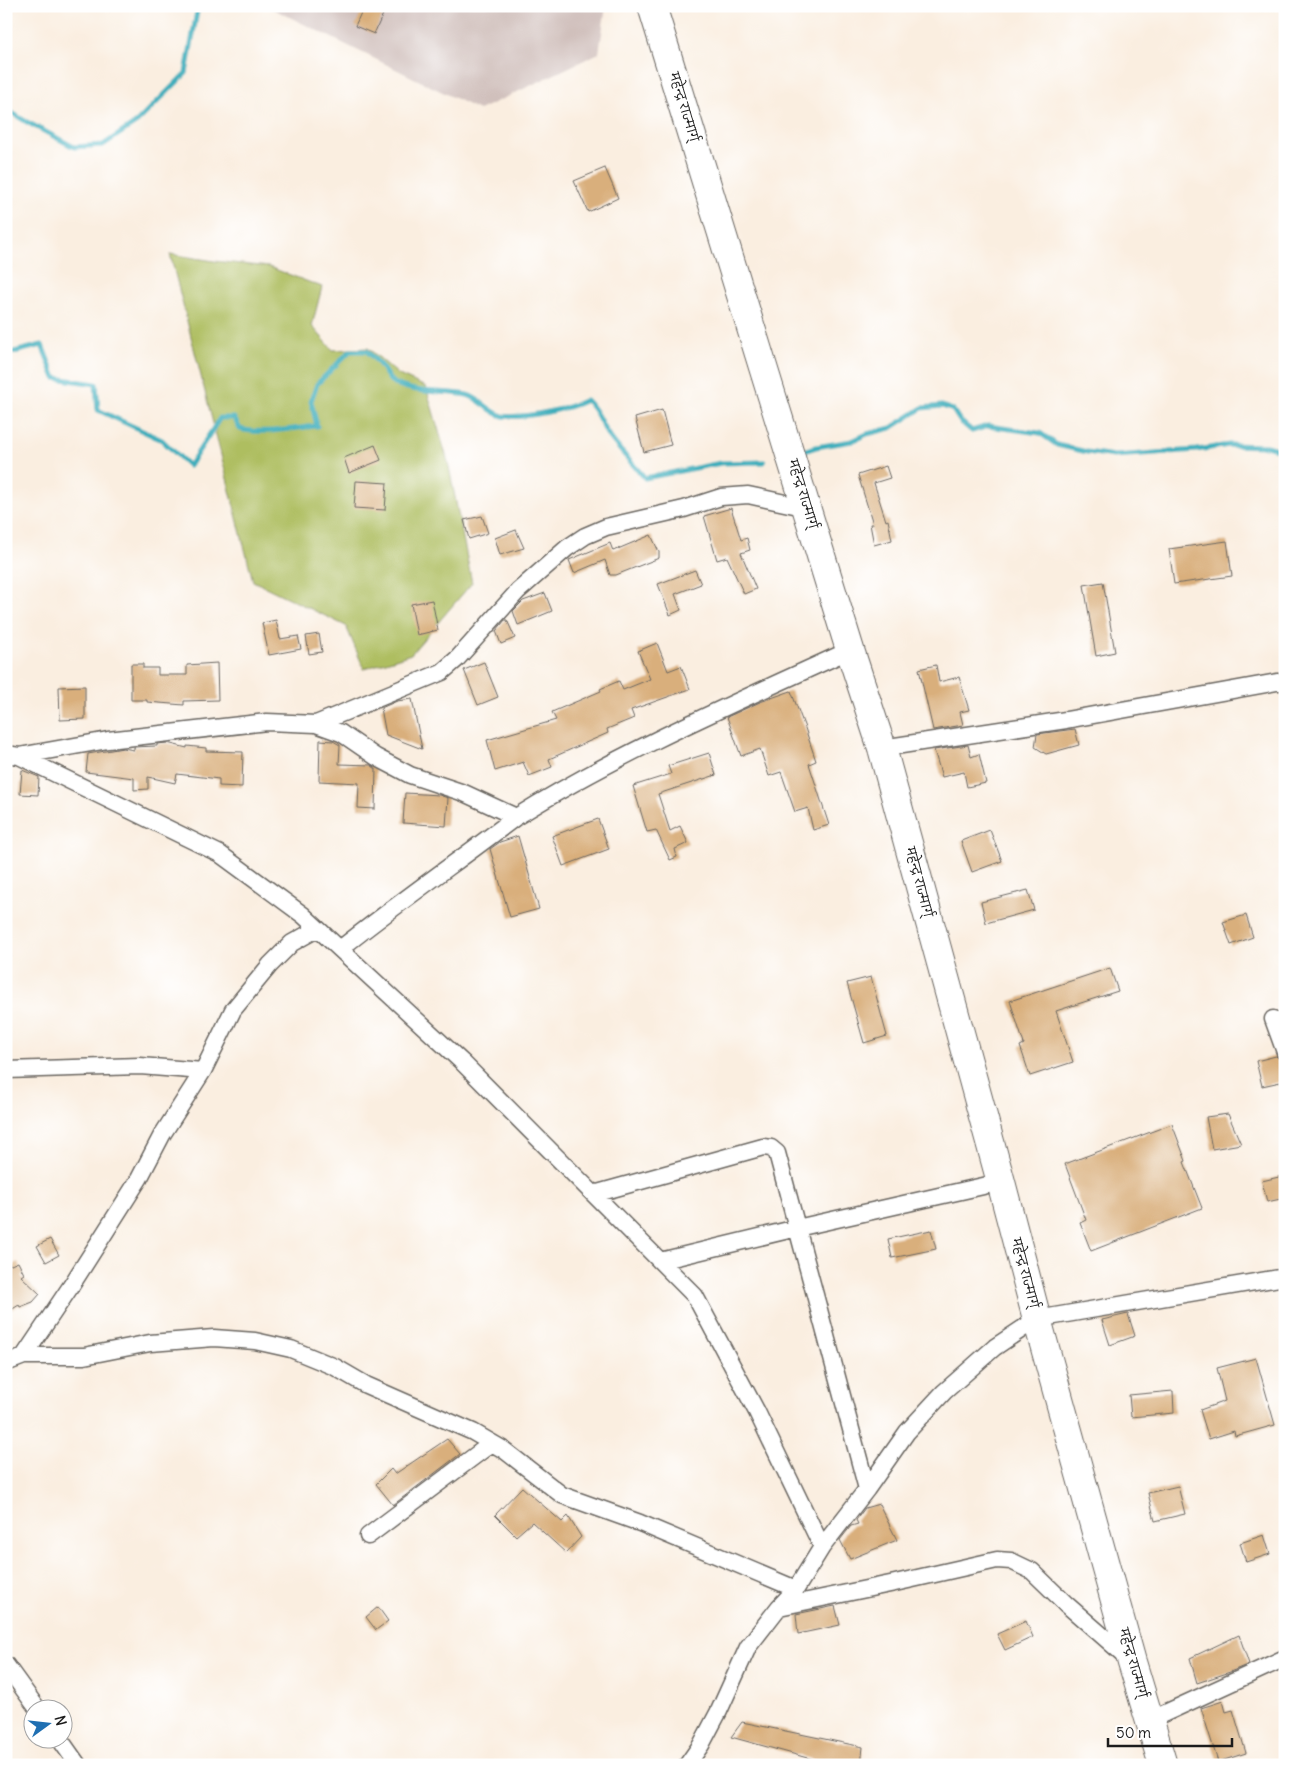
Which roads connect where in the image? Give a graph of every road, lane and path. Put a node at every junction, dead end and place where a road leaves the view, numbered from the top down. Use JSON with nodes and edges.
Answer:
{"nodes":[{"id":1,"x":652,"y":6,"type":"edge"},
{"id":2,"x":808,"y":508,"type":"junction"},
{"id":3,"x":850,"y":650,"type":"junction"},
{"id":4,"x":1285,"y":682,"type":"edge"},
{"id":5,"x":316,"y":724,"type":"junction"},
{"id":6,"x":882,"y":748,"type":"junction"},
{"id":7,"x":13,"y":755,"type":"edge"},
{"id":8,"x":516,"y":817,"type":"junction"},
{"id":9,"x":317,"y":929,"type":"junction"},
{"id":10,"x":340,"y":948,"type":"junction"},
{"id":11,"x":1274,"y":1019,"type":"dead end"},
{"id":12,"x":1285,"y":1052,"type":"edge"},
{"id":13,"x":6,"y":1070,"type":"edge"},
{"id":14,"x":202,"y":1071,"type":"junction"},
{"id":15,"x":1001,"y":1182,"type":"junction"},
{"id":16,"x":594,"y":1194,"type":"junction"},
{"id":17,"x":796,"y":1228,"type":"junction"},
{"id":18,"x":660,"y":1261,"type":"junction"},
{"id":19,"x":1285,"y":1277,"type":"edge"},
{"id":20,"x":1037,"y":1319,"type":"junction"},
{"id":21,"x":24,"y":1356,"type":"junction"},
{"id":22,"x":6,"y":1363,"type":"edge"},
{"id":23,"x":492,"y":1443,"type":"junction"},
{"id":24,"x":867,"y":1489,"type":"junction"},
{"id":25,"x":368,"y":1536,"type":"dead end"},
{"id":26,"x":822,"y":1547,"type":"junction"},
{"id":27,"x":796,"y":1590,"type":"junction"},
{"id":28,"x":779,"y":1607,"type":"junction"},
{"id":29,"x":1285,"y":1658,"type":"edge"},
{"id":30,"x":1132,"y":1662,"type":"junction"},
{"id":31,"x":6,"y":1665,"type":"edge"},
{"id":32,"x":30,"y":1698,"type":"edge"},
{"id":33,"x":1150,"y":1720,"type":"junction"},
{"id":34,"x":66,"y":1748,"type":"edge"},
{"id":35,"x":78,"y":1765,"type":"edge"},
{"id":36,"x":687,"y":1765,"type":"edge"},
{"id":37,"x":1162,"y":1765,"type":"edge"}],
"edges":[{"from":1,"to":2,"type":"highway","name":"महेन्द्र राज्मार्ग्"},
{"from":2,"to":3,"type":"highway","name":"महेन्द्र राज्मार्ग्"},
{"from":2,"to":5,"type":"street"},
{"from":3,"to":6,"type":"highway","name":"महेन्द्र राज्मार्ग्"},
{"from":3,"to":8,"type":"street"},
{"from":4,"to":6,"type":"street"},
{"from":5,"to":7,"type":"street"},
{"from":5,"to":8,"type":"street"},
{"from":6,"to":15,"type":"highway","name":"महेन्द्र राज्मार्ग्"},
{"from":7,"to":9,"type":"street"},
{"from":8,"to":10,"type":"street"},
{"from":9,"to":10,"type":"street"},
{"from":9,"to":14,"type":"street"},
{"from":10,"to":16,"type":"street"},
{"from":11,"to":12,"type":"street"},
{"from":13,"to":14,"type":"street"},
{"from":14,"to":21,"type":"street"},
{"from":15,"to":17,"type":"street"},
{"from":15,"to":20,"type":"highway","name":"महेन्द्र राज्मार्ग्"},
{"from":16,"to":17,"type":"street"},
{"from":16,"to":18,"type":"street"},
{"from":17,"to":18,"type":"street"},
{"from":17,"to":24,"type":"street"},
{"from":18,"to":26,"type":"street"},
{"from":19,"to":20,"type":"street"},
{"from":20,"to":24,"type":"street"},
{"from":20,"to":30,"type":"highway","name":"महेन्द्र राज्मार्ग्"},
{"from":21,"to":22,"type":"street"},
{"from":21,"to":23,"type":"street"},
{"from":23,"to":25,"type":"street"},
{"from":23,"to":27,"type":"street"},
{"from":24,"to":26,"type":"street"},
{"from":26,"to":27,"type":"street"},
{"from":27,"to":28,"type":"street"},
{"from":28,"to":30,"type":"street"},
{"from":28,"to":36,"type":"street"},
{"from":29,"to":33,"type":"street"},
{"from":30,"to":33,"type":"highway","name":"महेन्द्र राज्मार्ग्"},
{"from":31,"to":32,"type":"street"},
{"from":33,"to":37,"type":"highway","name":"महेन्द्र राज्मार्ग्"},
{"from":34,"to":35,"type":"street"}]}
